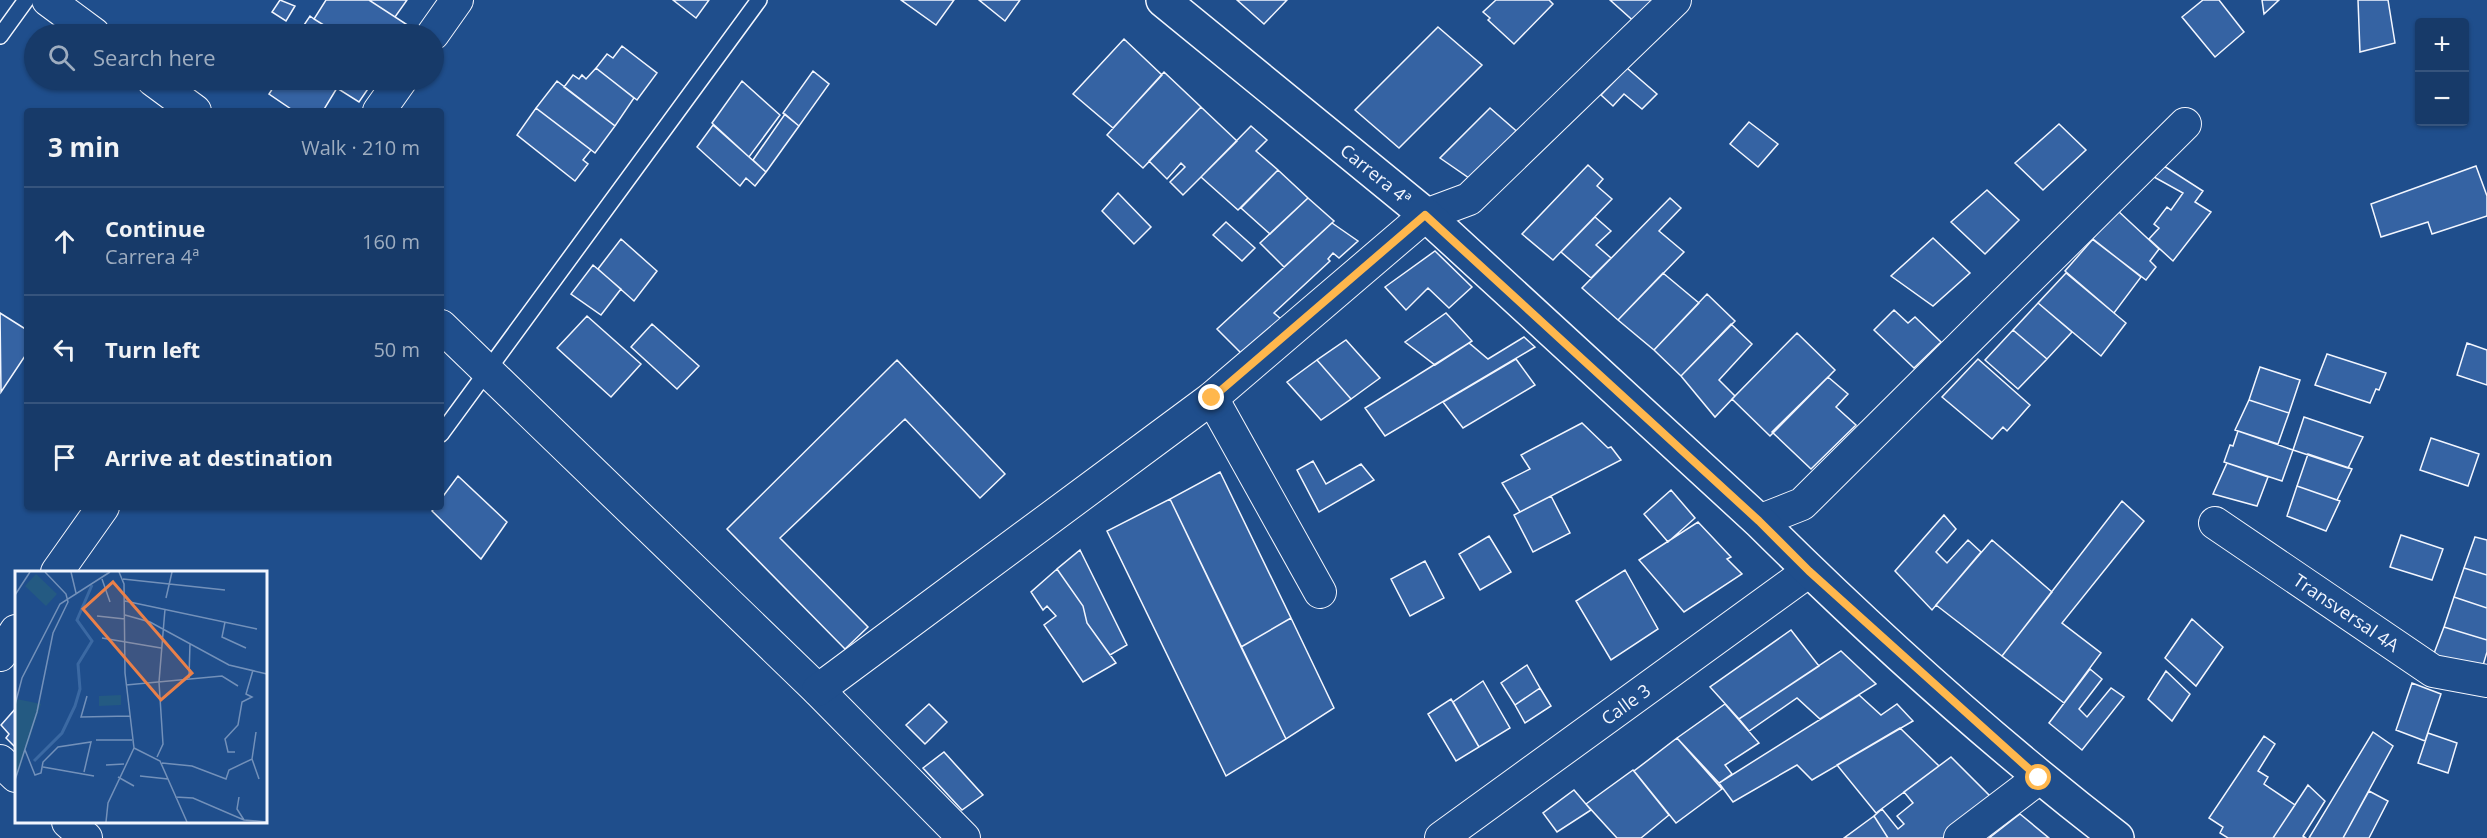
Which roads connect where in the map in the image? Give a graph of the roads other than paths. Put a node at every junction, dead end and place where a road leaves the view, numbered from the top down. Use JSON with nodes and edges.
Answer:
{"nodes":[{"id":1,"x":26,"y":0,"type":"edge"},
{"id":2,"x":48,"y":0,"type":"edge"},
{"id":3,"x":457,"y":0,"type":"edge"},
{"id":4,"x":759,"y":0,"type":"edge"},
{"id":5,"x":1163,"y":0,"type":"edge"},
{"id":6,"x":1675,"y":0,"type":"edge"},
{"id":7,"x":80,"y":24,"type":"edge"},
{"id":8,"x":439,"y":24,"type":"edge"},
{"id":9,"x":0,"y":36,"type":"edge"},
{"id":10,"x":167,"y":90,"type":"edge"},
{"id":11,"x":394,"y":90,"type":"edge"},
{"id":12,"x":191,"y":108,"type":"edge"},
{"id":13,"x":381,"y":108,"type":"edge"},
{"id":14,"x":2185,"y":124,"type":"dead end"},
{"id":15,"x":1425,"y":215,"type":"junction"},
{"id":16,"x":444,"y":329,"type":"edge"},
{"id":17,"x":486,"y":370,"type":"junction"},
{"id":18,"x":1212,"y":398,"type":"junction"},
{"id":19,"x":444,"y":430,"type":"edge"},
{"id":20,"x":101,"y":510,"type":"edge"},
{"id":21,"x":1759,"y":521,"type":"junction"},
{"id":22,"x":2215,"y":523,"type":"dead end"},
{"id":23,"x":58,"y":571,"type":"edge"},
{"id":24,"x":1809,"y":571,"type":"junction"},
{"id":25,"x":1320,"y":592,"type":"dead end"},
{"id":26,"x":15,"y":632,"type":"edge"},
{"id":27,"x":0,"y":655,"type":"edge"},
{"id":28,"x":2487,"y":681,"type":"edge"},
{"id":29,"x":818,"y":690,"type":"junction"},
{"id":30,"x":0,"y":761,"type":"edge"},
{"id":31,"x":15,"y":775,"type":"edge"},
{"id":32,"x":2039,"y":778,"type":"junction"},
{"id":33,"x":69,"y":823,"type":"edge"},
{"id":34,"x":86,"y":838,"type":"edge"},
{"id":35,"x":964,"y":838,"type":"edge"},
{"id":36,"x":1441,"y":838,"type":"edge"},
{"id":37,"x":1960,"y":838,"type":"edge"},
{"id":38,"x":2117,"y":838,"type":"edge"}],
"edges":[{"from":1,"to":9,"type":"lane"},
{"from":2,"to":7,"type":"street"},
{"from":3,"to":8,"type":"street"},
{"from":4,"to":17,"type":"lane"},
{"from":5,"to":15,"type":"street","name":"Carrera 4ª"},
{"from":6,"to":15,"type":"street"},
{"from":10,"to":12,"type":"street"},
{"from":11,"to":13,"type":"street"},
{"from":14,"to":21,"type":"street"},
{"from":15,"to":18,"type":"street"},
{"from":15,"to":21,"type":"street","name":"Carrera 4ª"},
{"from":16,"to":17,"type":"street"},
{"from":17,"to":19,"type":"lane"},
{"from":17,"to":29,"type":"street"},
{"from":18,"to":25,"type":"street"},
{"from":18,"to":29,"type":"street"},
{"from":20,"to":23,"type":"street"},
{"from":21,"to":24,"type":"street","name":"Carrera 4ª"},
{"from":22,"to":28,"type":"street","name":"Transversal 4A"},
{"from":24,"to":32,"type":"street","name":"Carrera 4ª"},
{"from":24,"to":36,"type":"street","name":"Calle 3"},
{"from":26,"to":27,"type":"street"},
{"from":29,"to":35,"type":"street"},
{"from":30,"to":31,"type":"street"},
{"from":32,"to":37,"type":"street"},
{"from":32,"to":38,"type":"street","name":"Carrera 4ª"},
{"from":33,"to":34,"type":"street"}]}
